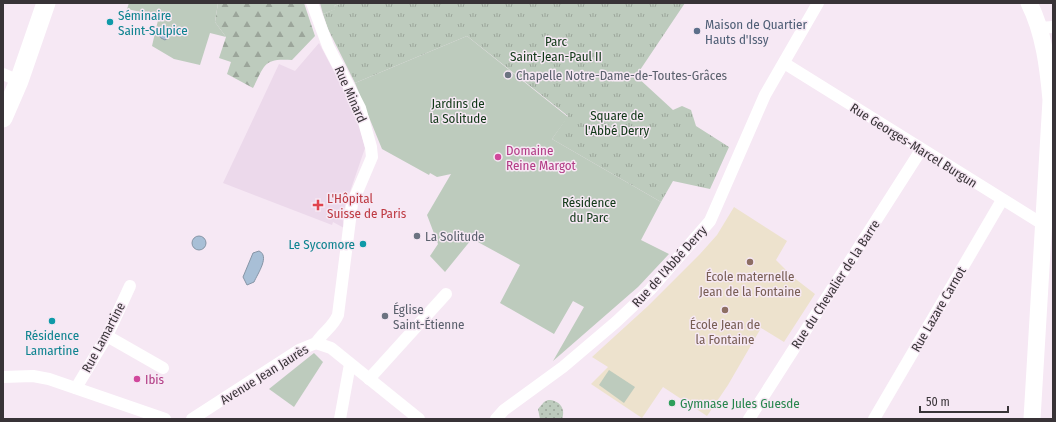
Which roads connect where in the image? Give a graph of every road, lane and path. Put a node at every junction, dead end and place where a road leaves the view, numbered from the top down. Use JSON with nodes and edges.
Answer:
{"nodes":[{"id":1,"x":46,"y":3,"type":"edge"},
{"id":2,"x":312,"y":3,"type":"edge"},
{"id":3,"x":818,"y":3,"type":"edge"},
{"id":4,"x":1029,"y":3,"type":"edge"},
{"id":5,"x":1046,"y":28,"type":"edge"},
{"id":6,"x":784,"y":63,"type":"junction"},
{"id":7,"x":11,"y":77,"type":"edge"},
{"id":8,"x":1052,"y":100,"type":"edge"},
{"id":9,"x":3,"y":118,"type":"edge"},
{"id":10,"x":921,"y":150,"type":"junction"},
{"id":11,"x":1002,"y":200,"type":"junction"},
{"id":12,"x":1044,"y":225,"type":"junction"},
{"id":13,"x":130,"y":286,"type":"dead end"},
{"id":14,"x":446,"y":294,"type":"dead end"},
{"id":15,"x":107,"y":336,"type":"junction"},
{"id":16,"x":316,"y":343,"type":"junction"},
{"id":17,"x":350,"y":364,"type":"junction"},
{"id":18,"x":163,"y":368,"type":"dead end"},
{"id":19,"x":3,"y":377,"type":"edge"},
{"id":20,"x":369,"y":379,"type":"junction"},
{"id":21,"x":76,"y":388,"type":"junction"},
{"id":22,"x":165,"y":419,"type":"edge"},
{"id":23,"x":192,"y":419,"type":"edge"},
{"id":24,"x":340,"y":419,"type":"edge"},
{"id":25,"x":419,"y":419,"type":"edge"},
{"id":26,"x":496,"y":419,"type":"edge"},
{"id":27,"x":750,"y":419,"type":"edge"},
{"id":28,"x":874,"y":419,"type":"edge"},
{"id":29,"x":1032,"y":419,"type":"edge"}],
"edges":[{"from":1,"to":7,"type":"main road"},
{"from":2,"to":16,"type":"street","name":"Rue Minard"},
{"from":3,"to":6,"type":"street","name":"Rue de l'Abbé Derry"},
{"from":4,"to":5,"type":"main road"},
{"from":5,"to":8,"type":"main road"},
{"from":6,"to":10,"type":"street","name":"Rue Georges-Marcel Burgun"},
{"from":6,"to":26,"type":"street","name":"Rue de l'Abbé Derry"},
{"from":7,"to":9,"type":"main road"},
{"from":8,"to":12,"type":"main road"},
{"from":10,"to":11,"type":"street","name":"Rue Georges-Marcel Burgun"},
{"from":10,"to":27,"type":"street","name":"Rue du Chevalier de la Barre"},
{"from":11,"to":12,"type":"street","name":"Rue Georges-Marcel Burgun"},
{"from":11,"to":28,"type":"street","name":"Rue Lazare Carnot"},
{"from":12,"to":29,"type":"main road"},
{"from":13,"to":15,"type":"street","name":"Rue Lamartine"},
{"from":14,"to":20,"type":"street"},
{"from":15,"to":18,"type":"street"},
{"from":15,"to":21,"type":"street","name":"Rue Lamartine"},
{"from":16,"to":17,"type":"street"},
{"from":16,"to":23,"type":"street","name":"Avenue Jean Jaurès"},
{"from":17,"to":20,"type":"street"},
{"from":17,"to":24,"type":"street"},
{"from":19,"to":21,"type":"street"},
{"from":20,"to":25,"type":"street"},
{"from":21,"to":22,"type":"street"}]}
